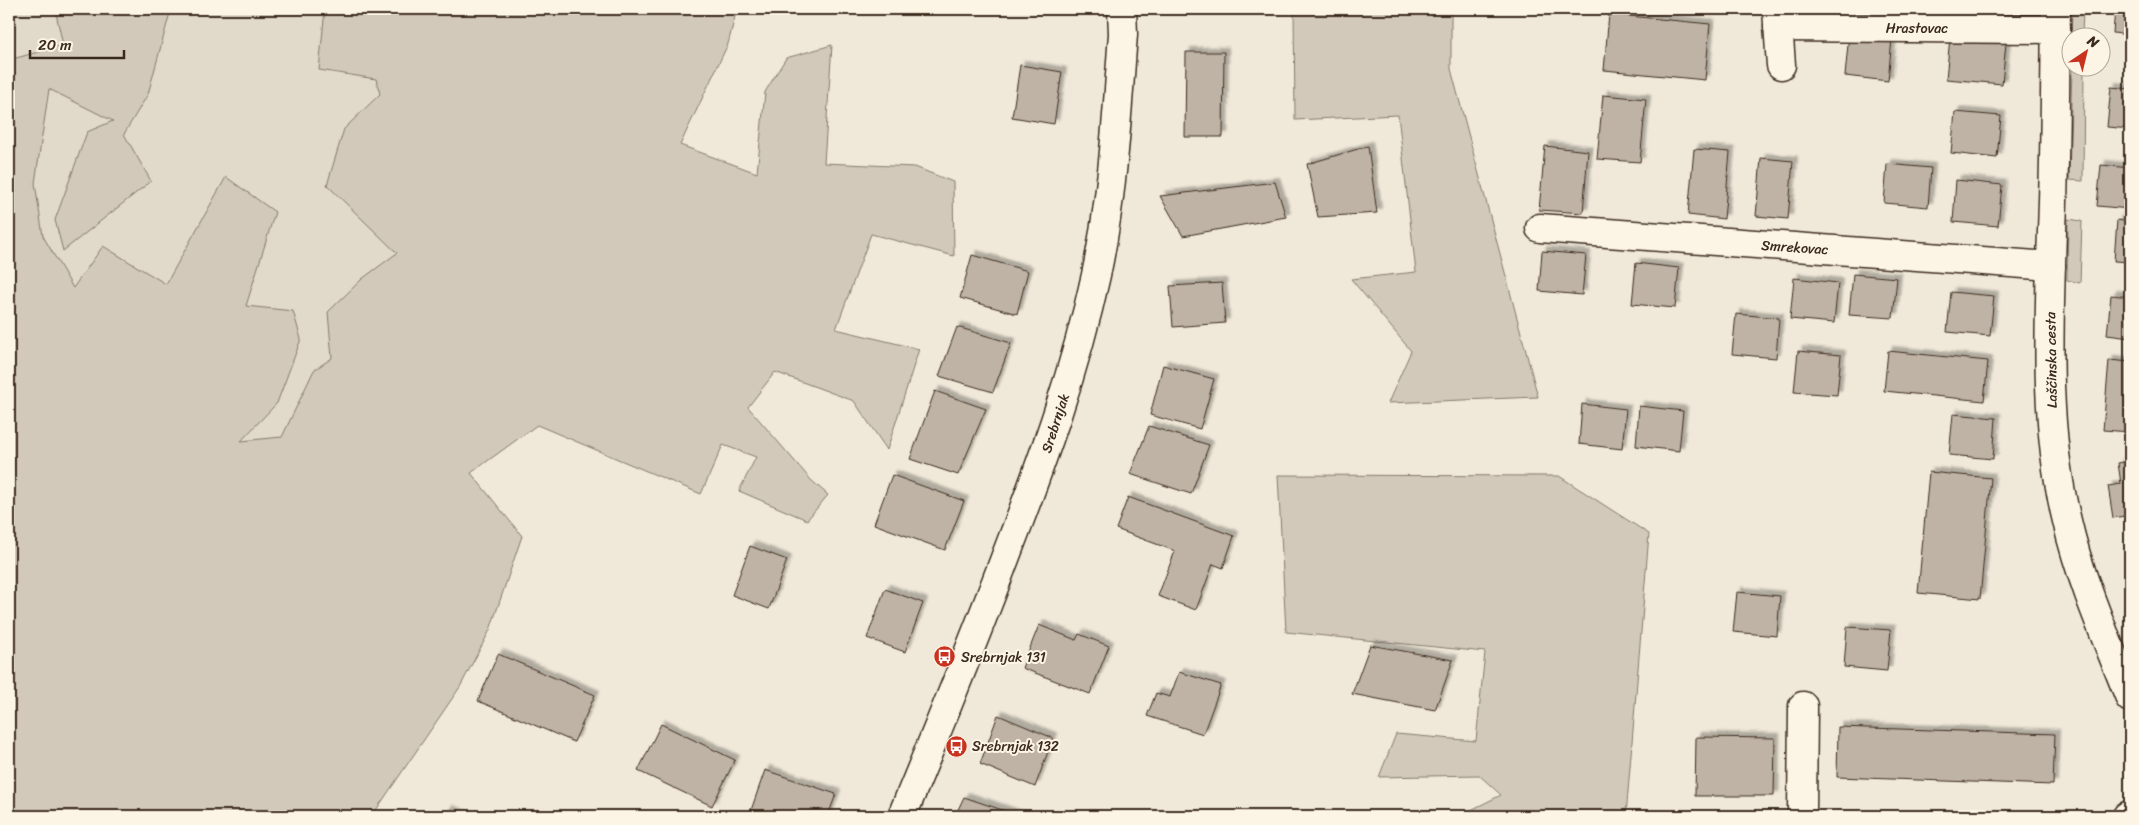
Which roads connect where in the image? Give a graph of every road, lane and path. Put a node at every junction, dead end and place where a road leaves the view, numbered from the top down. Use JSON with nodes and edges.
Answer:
{"nodes":[{"id":1,"x":1122,"y":9,"type":"edge"},
{"id":2,"x":1777,"y":18,"type":"edge"},
{"id":3,"x":2056,"y":19,"type":"edge"},
{"id":4,"x":1782,"y":65,"type":"dead end"},
{"id":5,"x":1540,"y":228,"type":"dead end"},
{"id":6,"x":2051,"y":266,"type":"junction"},
{"id":7,"x":2130,"y":698,"type":"edge"},
{"id":8,"x":1803,"y":706,"type":"dead end"},
{"id":9,"x":2130,"y":815,"type":"edge"},
{"id":10,"x":902,"y":816,"type":"edge"},
{"id":11,"x":1802,"y":816,"type":"edge"},
{"id":12,"x":2127,"y":816,"type":"edge"}],
"edges":[{"from":1,"to":10,"type":"main road","name":"Srebrnjak"},
{"from":2,"to":3,"type":"main road","name":"Hrastovac"},
{"from":2,"to":4,"type":"main road","name":"Hrastovac"},
{"from":3,"to":6,"type":"main road","name":"Laščinska cesta"},
{"from":5,"to":6,"type":"main road","name":"Smrekovac"},
{"from":6,"to":7,"type":"main road","name":"Laščinska cesta"},
{"from":8,"to":11,"type":"main road"},
{"from":9,"to":12,"type":"main road"}]}
